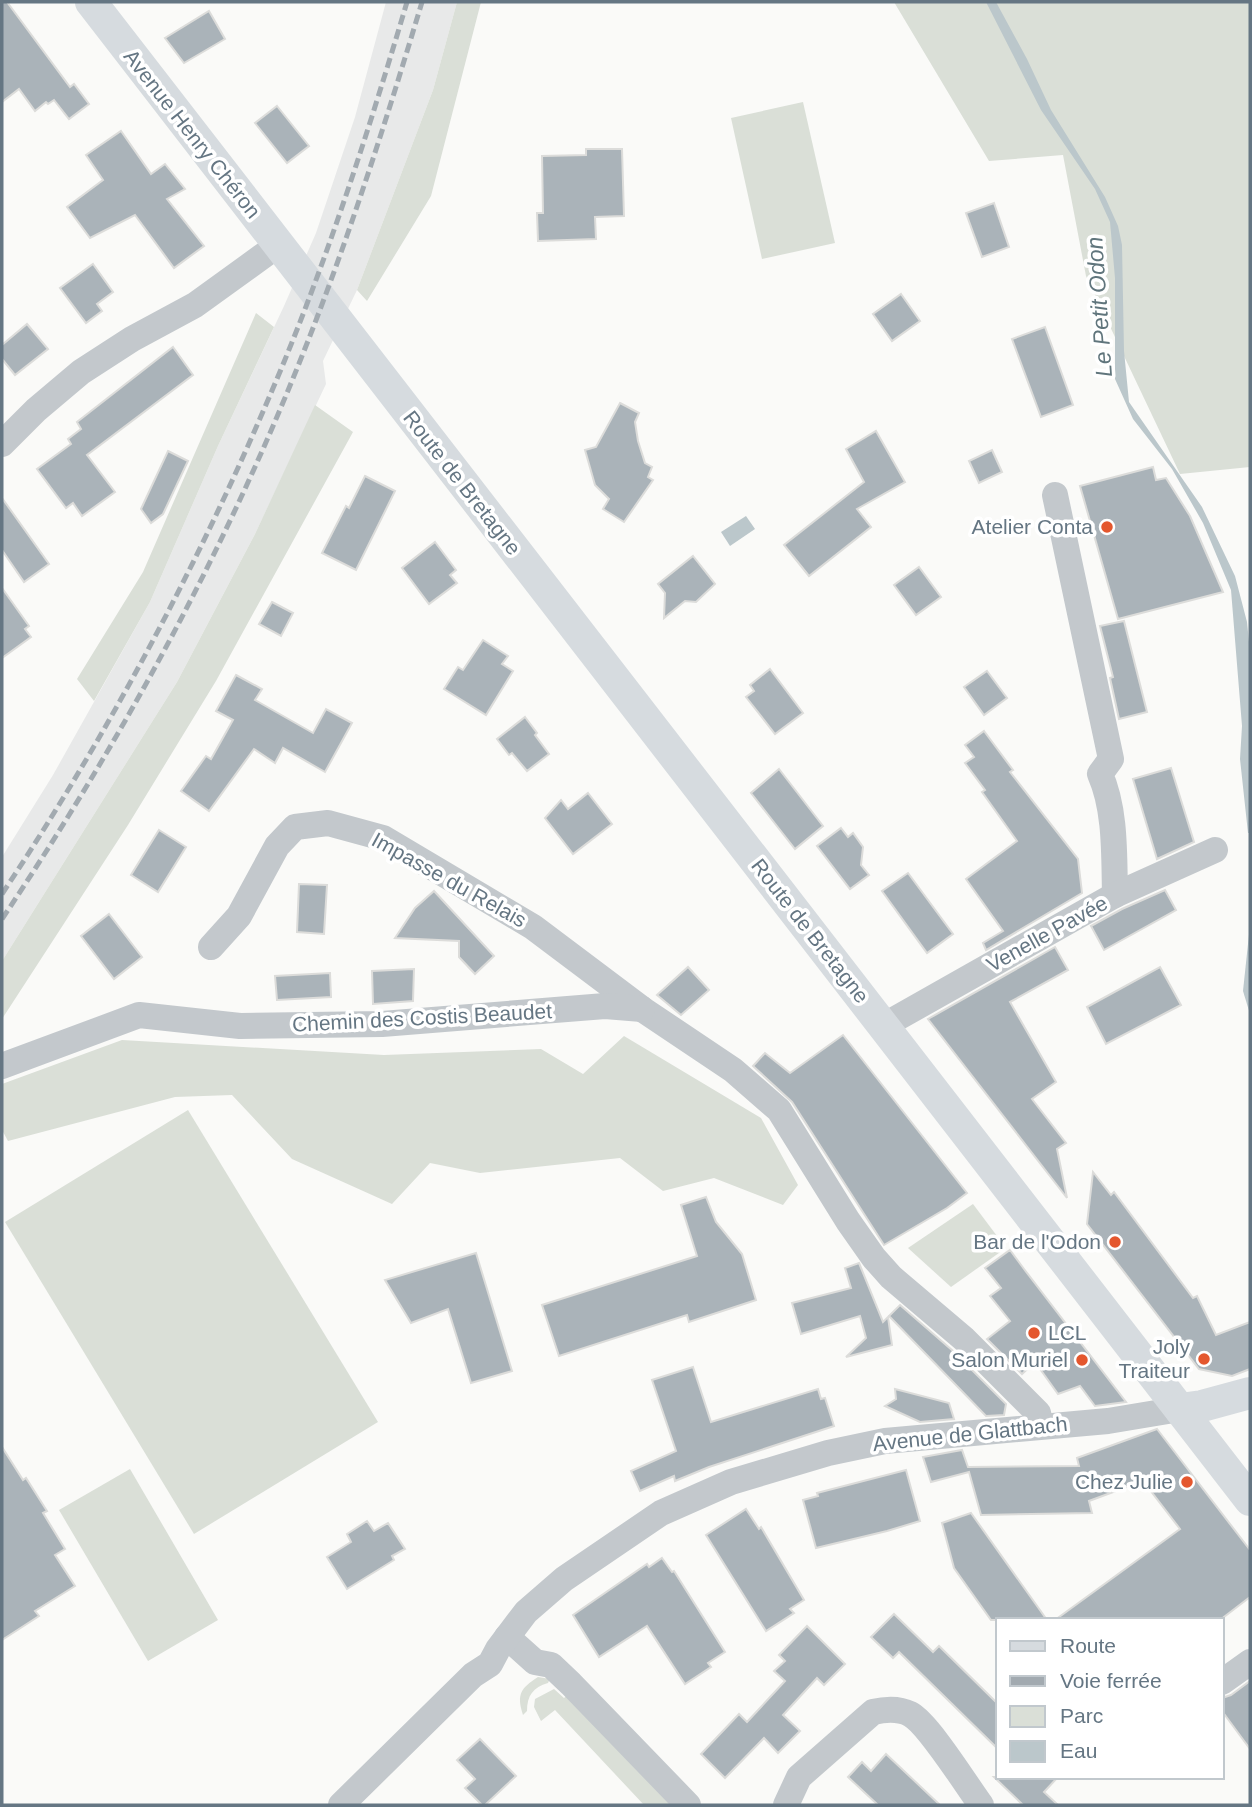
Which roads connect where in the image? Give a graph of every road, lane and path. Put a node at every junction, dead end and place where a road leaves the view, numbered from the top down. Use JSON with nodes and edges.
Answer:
{"nodes":[{"id":1,"x":90,"y":2,"type":"edge"},
{"id":2,"x":286,"y":256,"type":"junction"},
{"id":3,"x":369,"y":363,"type":"joint"},
{"id":4,"x":2,"y":444,"type":"edge"},
{"id":5,"x":1055,"y":495,"type":"dead end"},
{"id":6,"x":1215,"y":850,"type":"dead end"},
{"id":7,"x":1115,"y":895,"type":"junction"},
{"id":8,"x":211,"y":947,"type":"dead end"},
{"id":9,"x":642,"y":1009,"type":"junction"},
{"id":10,"x":883,"y":1026,"type":"junction"},
{"id":11,"x":2,"y":1066,"type":"edge"},
{"id":12,"x":1250,"y":1393,"type":"edge"},
{"id":13,"x":1180,"y":1409,"type":"junction"},
{"id":14,"x":1041,"y":1426,"type":"junction"},
{"id":15,"x":1250,"y":1500,"type":"edge"},
{"id":16,"x":507,"y":1637,"type":"junction"},
{"id":17,"x":1250,"y":1662,"type":"edge"},
{"id":18,"x":1224,"y":1681,"type":"edge"},
{"id":19,"x":341,"y":1805,"type":"edge"},
{"id":20,"x":688,"y":1805,"type":"edge"},
{"id":21,"x":786,"y":1805,"type":"edge"},
{"id":22,"x":981,"y":1805,"type":"edge"}],
"edges":[{"from":1,"to":2,"type":"main road","name":"Avenue Henry Chéron"},
{"from":2,"to":3,"type":"main road","name":"Avenue Henry Chéron"},
{"from":2,"to":4,"type":"street"},
{"from":3,"to":10,"type":"main road","name":"Route de Bretagne"},
{"from":5,"to":7,"type":"street"},
{"from":6,"to":7,"type":"street","name":"Venelle Pavée"},
{"from":7,"to":10,"type":"street","name":"Venelle Pavée"},
{"from":8,"to":9,"type":"street","name":"Impasse du Relais"},
{"from":9,"to":11,"type":"street","name":"Chemin des Costis Beaudet"},
{"from":9,"to":14,"type":"street","name":"Impasse du Relais"},
{"from":10,"to":13,"type":"main road","name":"Route de Bretagne"},
{"from":12,"to":13,"type":"main road"},
{"from":13,"to":14,"type":"street","name":"Avenue de Glattbach"},
{"from":13,"to":15,"type":"main road","name":"Route de Bretagne"},
{"from":14,"to":16,"type":"street","name":"Avenue de Glattbach"},
{"from":16,"to":19,"type":"street","name":"Avenue de Glattbach"},
{"from":16,"to":20,"type":"street"},
{"from":17,"to":18,"type":"street"},
{"from":21,"to":22,"type":"street"}]}
